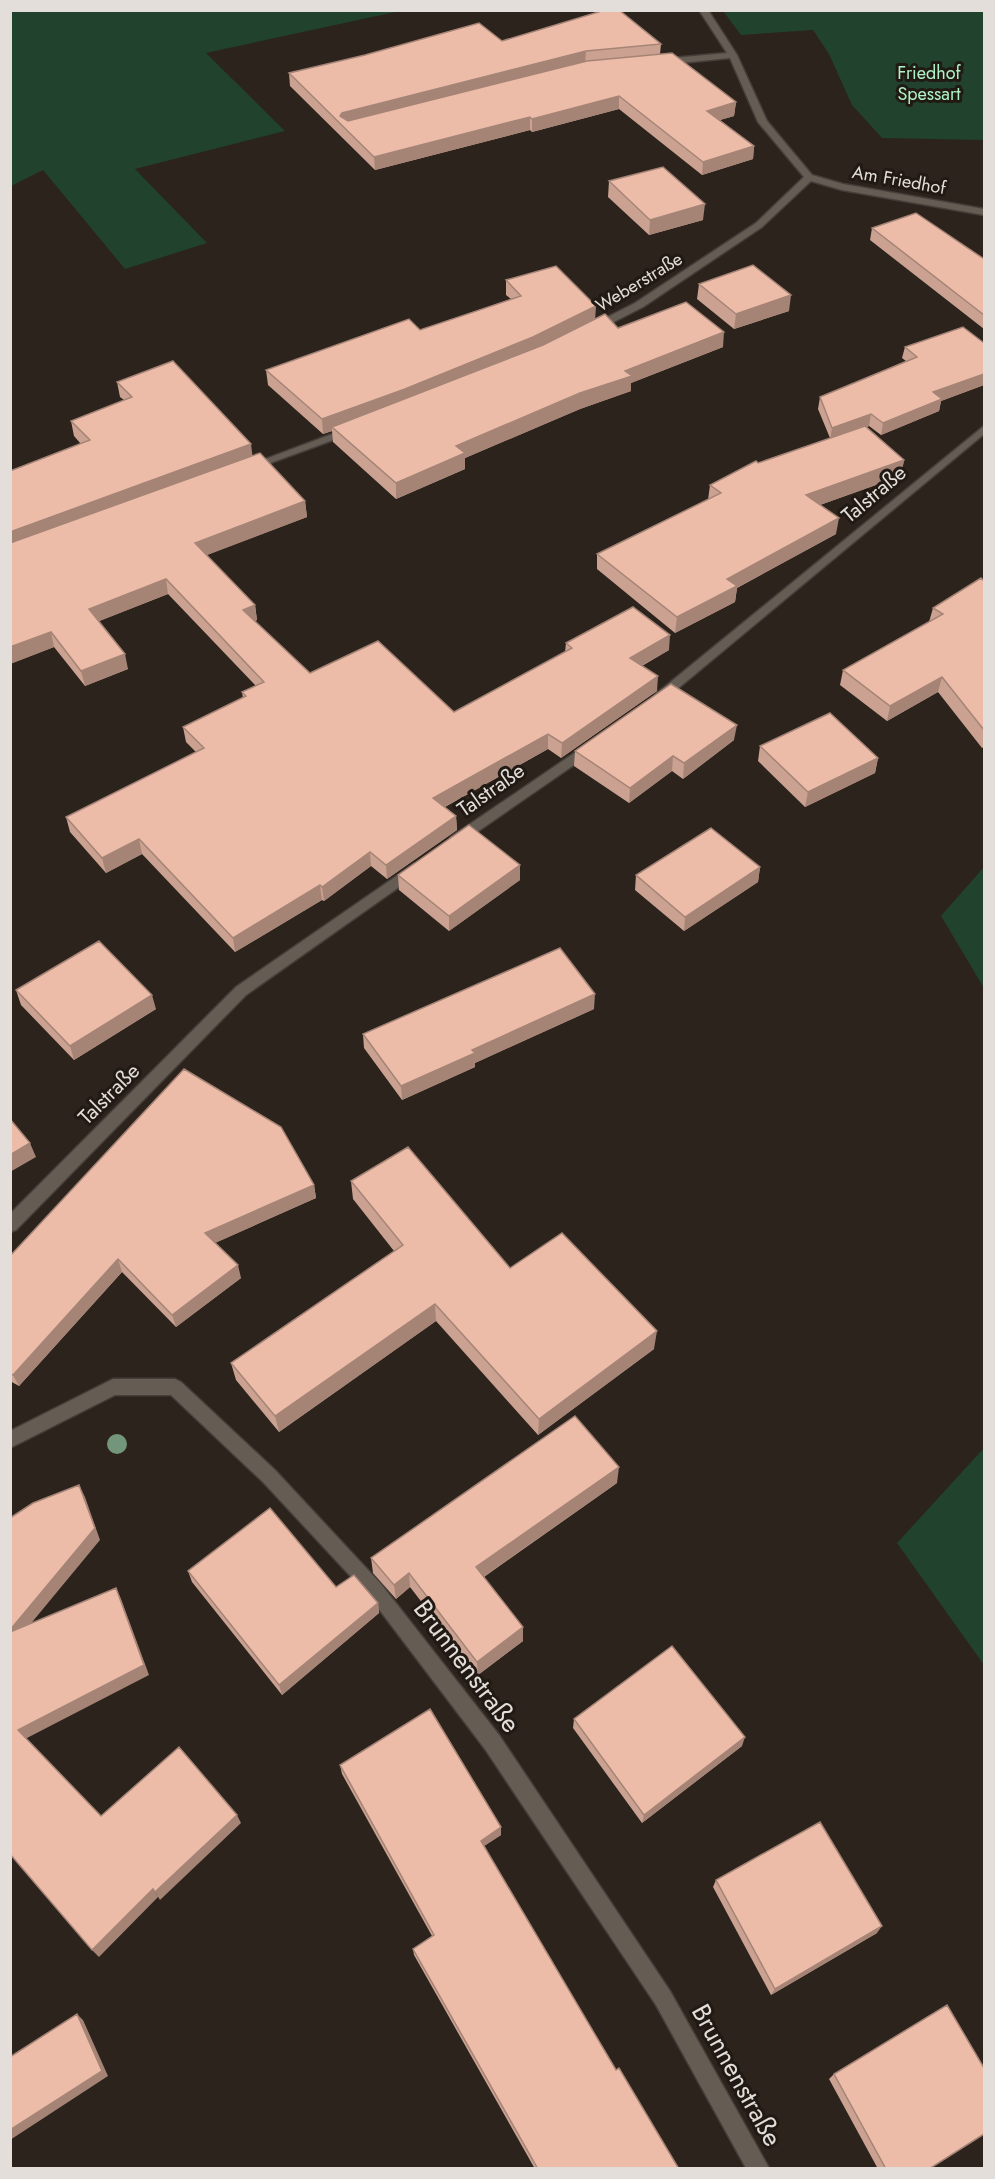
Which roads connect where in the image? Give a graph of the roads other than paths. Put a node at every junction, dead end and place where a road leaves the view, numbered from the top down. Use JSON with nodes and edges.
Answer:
{"nodes":[{"id":1,"x":703,"y":10,"type":"edge"},
{"id":2,"x":733,"y":54,"type":"junction"},
{"id":3,"x":654,"y":62,"type":"edge"},
{"id":4,"x":809,"y":177,"type":"junction"},
{"id":5,"x":984,"y":212,"type":"edge"},
{"id":6,"x":579,"y":336,"type":"edge"},
{"id":7,"x":366,"y":424,"type":"edge"},
{"id":8,"x":984,"y":429,"type":"edge"},
{"id":9,"x":244,"y":469,"type":"edge"},
{"id":10,"x":647,"y":706,"type":"edge"},
{"id":11,"x":601,"y":739,"type":"edge"},
{"id":12,"x":441,"y":851,"type":"edge"},
{"id":13,"x":422,"y":864,"type":"edge"},
{"id":14,"x":10,"y":1225,"type":"edge"},
{"id":15,"x":10,"y":1440,"type":"edge"},
{"id":16,"x":758,"y":2169,"type":"edge"}],
"edges":[{"from":1,"to":2,"type":"street"},
{"from":2,"to":3,"type":"street"},
{"from":2,"to":4,"type":"street"},
{"from":4,"to":5,"type":"street","name":"Am Friedhof"},
{"from":4,"to":6,"type":"street","name":"Weberstraße"},
{"from":7,"to":9,"type":"street"},
{"from":8,"to":10,"type":"street","name":"Talstraße"},
{"from":11,"to":12,"type":"street","name":"Talstraße"},
{"from":13,"to":14,"type":"street","name":"Talstraße"},
{"from":15,"to":16,"type":"street","name":"Brunnenstraße"}]}
